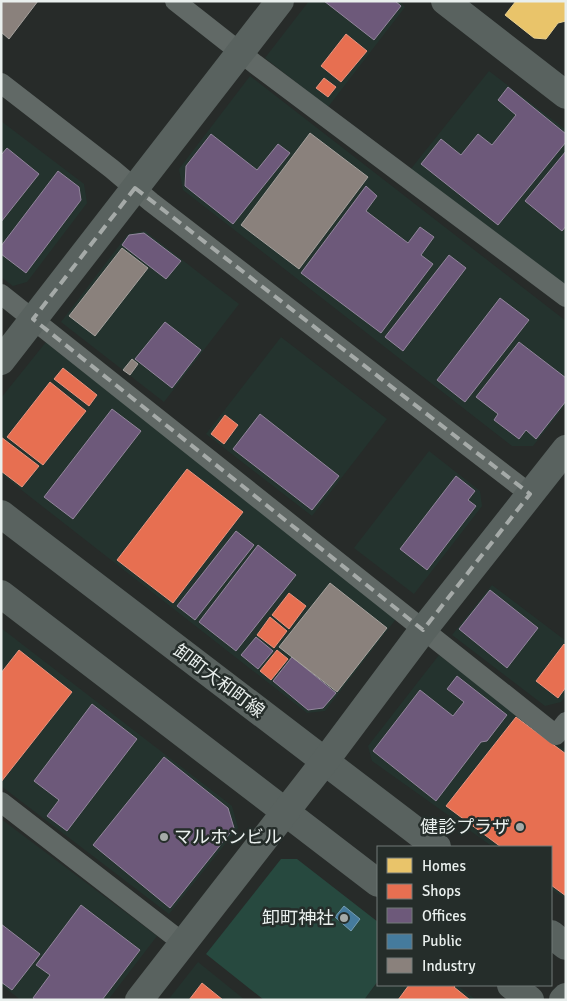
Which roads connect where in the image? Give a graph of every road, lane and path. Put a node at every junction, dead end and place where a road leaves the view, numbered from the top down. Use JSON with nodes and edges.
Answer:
{"nodes":[{"id":1,"x":175,"y":1,"type":"edge"},
{"id":2,"x":280,"y":1,"type":"edge"},
{"id":3,"x":445,"y":1,"type":"edge"},
{"id":4,"x":240,"y":52,"type":"junction"},
{"id":5,"x":1,"y":83,"type":"edge"},
{"id":6,"x":566,"y":95,"type":"edge"},
{"id":7,"x":135,"y":188,"type":"junction"},
{"id":8,"x":1,"y":294,"type":"edge"},
{"id":9,"x":566,"y":297,"type":"edge"},
{"id":10,"x":33,"y":319,"type":"junction"},
{"id":11,"x":1,"y":360,"type":"edge"},
{"id":12,"x":566,"y":449,"type":"edge"},
{"id":13,"x":530,"y":494,"type":"junction"},
{"id":14,"x":1,"y":514,"type":"edge"},
{"id":15,"x":1,"y":594,"type":"edge"},
{"id":16,"x":423,"y":630,"type":"junction"},
{"id":17,"x":566,"y":722,"type":"edge"},
{"id":18,"x":325,"y":761,"type":"junction"},
{"id":19,"x":1,"y":802,"type":"edge"},
{"id":20,"x":286,"y":812,"type":"junction"},
{"id":21,"x":436,"y":846,"type":"edge"},
{"id":22,"x":377,"y":882,"type":"edge"},
{"id":23,"x":552,"y":935,"type":"edge"},
{"id":24,"x":184,"y":943,"type":"junction"},
{"id":25,"x":566,"y":946,"type":"edge"},
{"id":26,"x":512,"y":986,"type":"edge"},
{"id":27,"x":566,"y":997,"type":"edge"},
{"id":28,"x":139,"y":1000,"type":"edge"},
{"id":29,"x":530,"y":1000,"type":"edge"},
{"id":30,"x":563,"y":1000,"type":"edge"}],
"edges":[{"from":1,"to":4,"type":"street"},
{"from":2,"to":4,"type":"street"},
{"from":3,"to":6,"type":"street"},
{"from":4,"to":7,"type":"street"},
{"from":4,"to":9,"type":"street"},
{"from":5,"to":7,"type":"street"},
{"from":7,"to":10,"type":"street"},
{"from":7,"to":13,"type":"street"},
{"from":8,"to":10,"type":"street"},
{"from":10,"to":11,"type":"street"},
{"from":10,"to":16,"type":"street"},
{"from":12,"to":13,"type":"street"},
{"from":13,"to":16,"type":"street"},
{"from":14,"to":18,"type":"street","name":"卸町大和町線"},
{"from":15,"to":20,"type":"street"},
{"from":16,"to":17,"type":"street"},
{"from":16,"to":18,"type":"street"},
{"from":18,"to":20,"type":"street"},
{"from":18,"to":21,"type":"street","name":"卸町大和町線"},
{"from":19,"to":24,"type":"street"},
{"from":20,"to":22,"type":"street"},
{"from":20,"to":24,"type":"street"},
{"from":23,"to":25,"type":"street"},
{"from":24,"to":28,"type":"street"},
{"from":26,"to":29,"type":"street"},
{"from":27,"to":30,"type":"street"}]}
